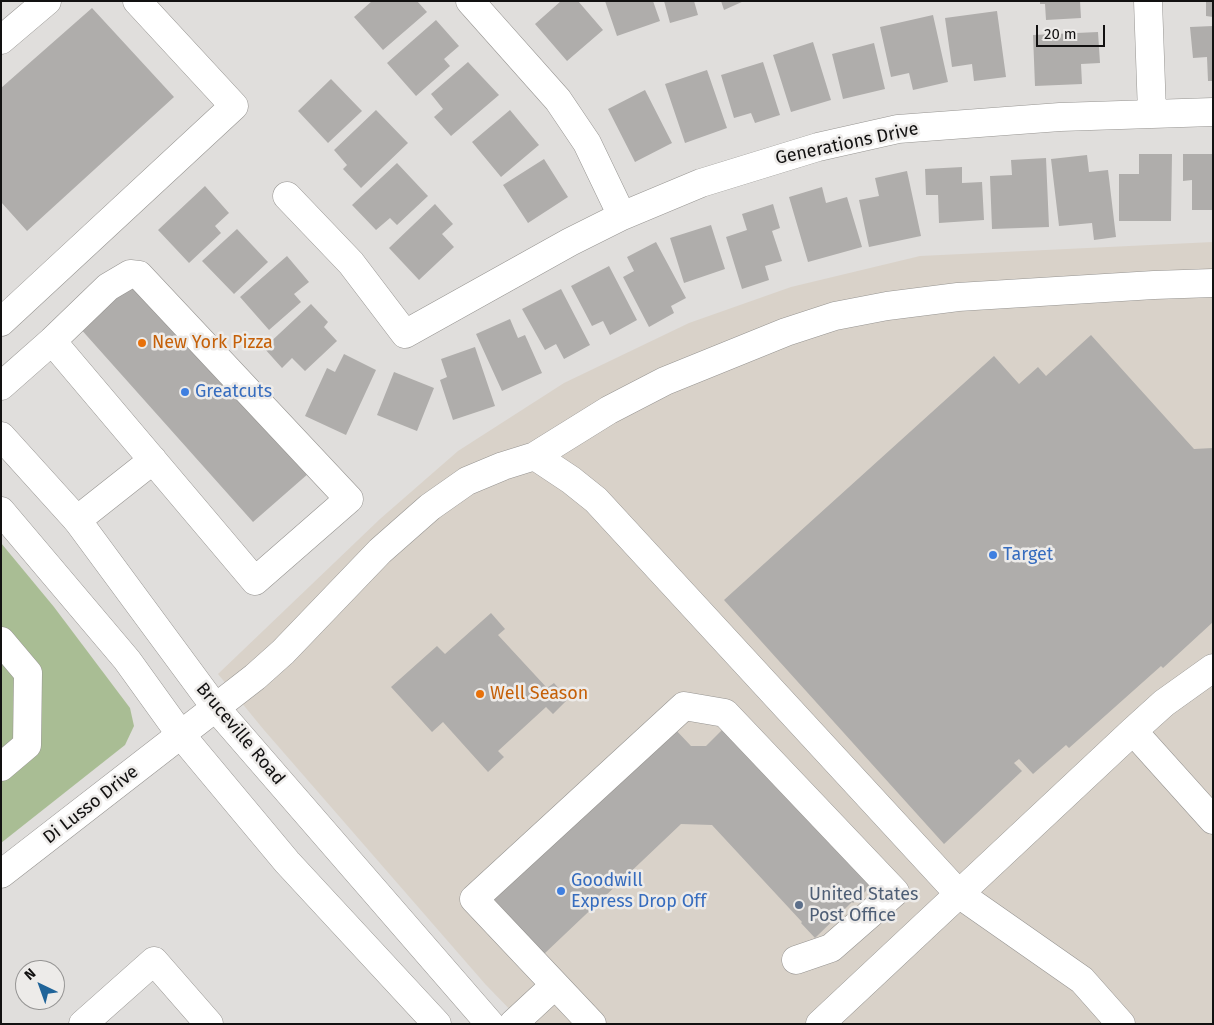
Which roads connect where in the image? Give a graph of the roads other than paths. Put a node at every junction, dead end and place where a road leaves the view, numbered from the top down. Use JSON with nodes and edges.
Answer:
{"nodes":[{"id":1,"x":47,"y":1,"type":"edge"},
{"id":2,"x":137,"y":1,"type":"edge"},
{"id":3,"x":1148,"y":1,"type":"edge"},
{"id":4,"x":483,"y":6,"type":"edge"},
{"id":5,"x":1,"y":40,"type":"edge"},
{"id":6,"x":1213,"y":112,"type":"edge"},
{"id":7,"x":1152,"y":113,"type":"junction"},
{"id":8,"x":287,"y":196,"type":"dead end"},
{"id":9,"x":622,"y":216,"type":"junction"},
{"id":10,"x":1213,"y":283,"type":"edge"},
{"id":11,"x":1,"y":322,"type":"edge"},
{"id":12,"x":52,"y":341,"type":"junction"},
{"id":13,"x":1,"y":386,"type":"edge"},
{"id":14,"x":1,"y":436,"type":"edge"},
{"id":15,"x":534,"y":456,"type":"junction"},
{"id":16,"x":153,"y":460,"type":"junction"},
{"id":17,"x":1,"y":511,"type":"edge"},
{"id":18,"x":77,"y":520,"type":"junction"},
{"id":19,"x":1,"y":641,"type":"edge"},
{"id":20,"x":1213,"y":668,"type":"edge"},
{"id":21,"x":215,"y":707,"type":"junction"},
{"id":22,"x":1133,"y":731,"type":"junction"},
{"id":23,"x":181,"y":735,"type":"junction"},
{"id":24,"x":1,"y":767,"type":"edge"},
{"id":25,"x":1213,"y":820,"type":"edge"},
{"id":26,"x":1,"y":874,"type":"edge"},
{"id":27,"x":959,"y":894,"type":"junction"},
{"id":28,"x":796,"y":960,"type":"dead end"},
{"id":29,"x":555,"y":985,"type":"junction"},
{"id":30,"x":436,"y":1020,"type":"edge"},
{"id":31,"x":83,"y":1024,"type":"edge"},
{"id":32,"x":209,"y":1024,"type":"edge"},
{"id":33,"x":490,"y":1024,"type":"edge"},
{"id":34,"x":513,"y":1024,"type":"edge"},
{"id":35,"x":592,"y":1024,"type":"edge"},
{"id":36,"x":820,"y":1024,"type":"edge"},
{"id":37,"x":1121,"y":1024,"type":"edge"}],
"edges":[{"from":1,"to":5,"type":"street"},
{"from":2,"to":11,"type":"street"},
{"from":3,"to":7,"type":"street"},
{"from":4,"to":9,"type":"street"},
{"from":6,"to":7,"type":"street","name":"Generations Drive"},
{"from":7,"to":9,"type":"street","name":"Generations Drive"},
{"from":8,"to":9,"type":"street","name":"Generations Drive"},
{"from":10,"to":15,"type":"street","name":"Di Lusso Drive"},
{"from":12,"to":13,"type":"street"},
{"from":12,"to":16,"type":"street"},
{"from":12,"to":16,"type":"street"},
{"from":14,"to":18,"type":"street","name":"Bruceville Road"},
{"from":15,"to":21,"type":"street","name":"Di Lusso Drive"},
{"from":15,"to":27,"type":"street"},
{"from":16,"to":18,"type":"street"},
{"from":17,"to":23,"type":"street"},
{"from":18,"to":21,"type":"street","name":"Bruceville Road"},
{"from":19,"to":24,"type":"street"},
{"from":20,"to":22,"type":"street"},
{"from":21,"to":23,"type":"street","name":"Di Lusso Drive"},
{"from":21,"to":33,"type":"street","name":"Bruceville Road"},
{"from":22,"to":25,"type":"street"},
{"from":22,"to":27,"type":"street"},
{"from":23,"to":26,"type":"street","name":"Di Lusso Drive"},
{"from":23,"to":30,"type":"street"},
{"from":27,"to":36,"type":"street"},
{"from":27,"to":37,"type":"street"},
{"from":28,"to":29,"type":"street"},
{"from":29,"to":34,"type":"street"},
{"from":29,"to":35,"type":"street"},
{"from":31,"to":32,"type":"street"}]}
